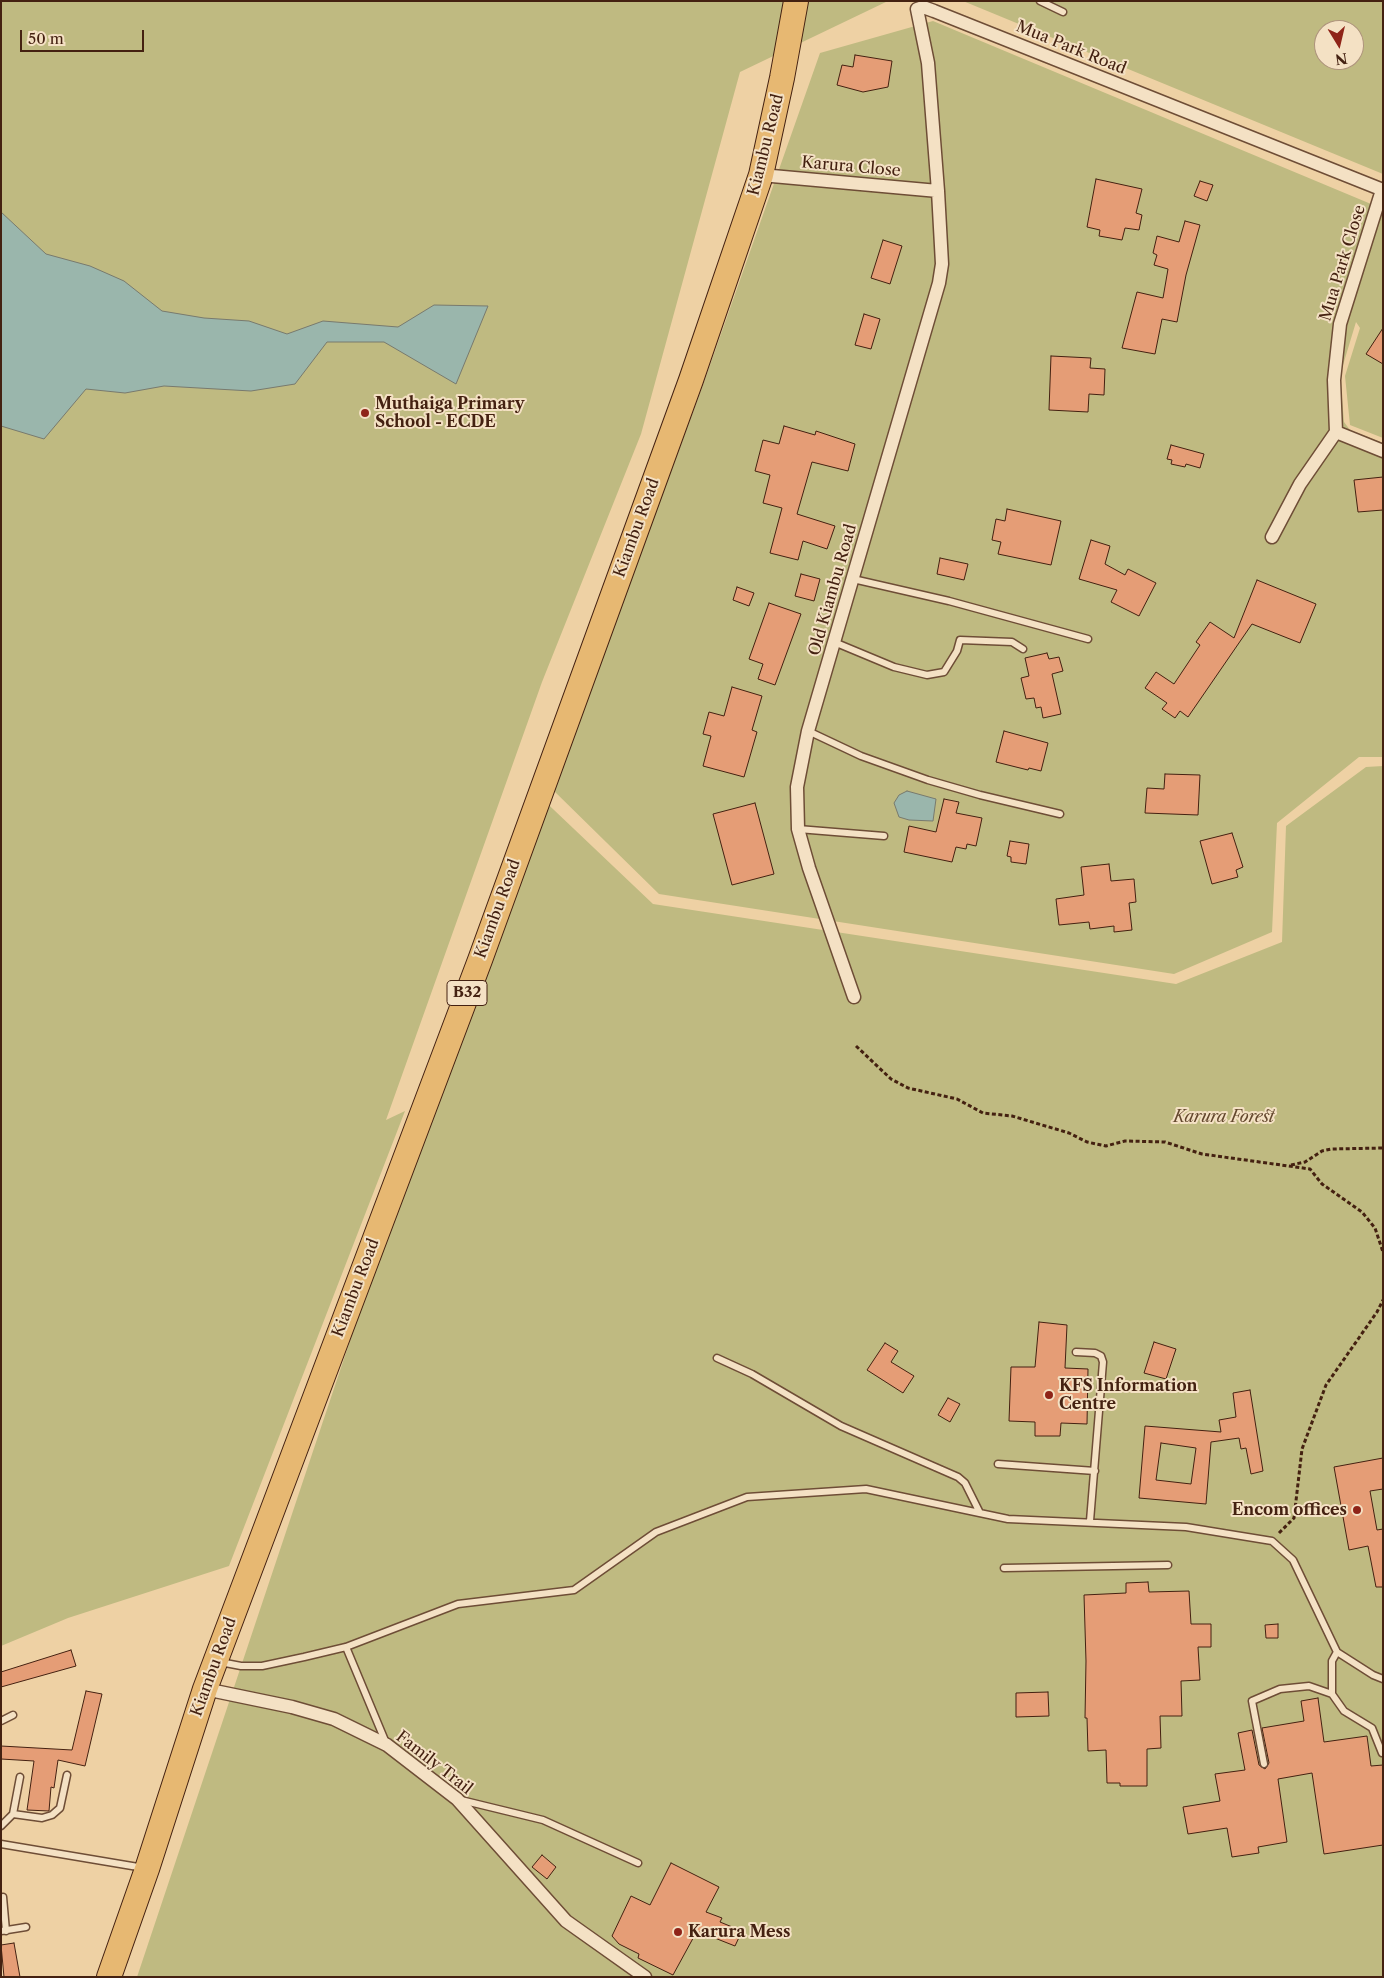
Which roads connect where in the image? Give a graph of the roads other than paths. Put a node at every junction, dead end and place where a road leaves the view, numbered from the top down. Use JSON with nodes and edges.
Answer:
{"nodes":[{"id":1,"x":796,"y":1,"type":"edge"},
{"id":2,"x":1040,"y":1,"type":"edge"},
{"id":3,"x":916,"y":5,"type":"edge"},
{"id":4,"x":1063,"y":12,"type":"dead end"},
{"id":5,"x":761,"y":175,"type":"junction"},
{"id":6,"x":1382,"y":188,"type":"edge"},
{"id":7,"x":938,"y":190,"type":"junction"},
{"id":8,"x":1336,"y":432,"type":"junction"},
{"id":9,"x":1383,"y":451,"type":"edge"},
{"id":10,"x":1272,"y":537,"type":"dead end"},
{"id":11,"x":853,"y":579,"type":"junction"},
{"id":12,"x":1088,"y":639,"type":"dead end"},
{"id":13,"x":834,"y":642,"type":"junction"},
{"id":14,"x":1023,"y":649,"type":"dead end"},
{"id":15,"x":808,"y":732,"type":"junction"},
{"id":16,"x":1060,"y":814,"type":"dead end"},
{"id":17,"x":798,"y":829,"type":"junction"},
{"id":18,"x":884,"y":836,"type":"dead end"},
{"id":19,"x":854,"y":997,"type":"dead end"},
{"id":20,"x":1076,"y":1352,"type":"dead end"},
{"id":21,"x":717,"y":1358,"type":"dead end"},
{"id":22,"x":998,"y":1464,"type":"dead end"},
{"id":23,"x":1094,"y":1471,"type":"junction"},
{"id":24,"x":980,"y":1513,"type":"junction"},
{"id":25,"x":1090,"y":1521,"type":"junction"},
{"id":26,"x":1168,"y":1564,"type":"dead end"},
{"id":27,"x":1004,"y":1568,"type":"dead end"},
{"id":28,"x":346,"y":1647,"type":"junction"},
{"id":29,"x":1337,"y":1652,"type":"junction"},
{"id":30,"x":216,"y":1661,"type":"junction"},
{"id":31,"x":1383,"y":1679,"type":"edge"},
{"id":32,"x":205,"y":1689,"type":"junction"},
{"id":33,"x":1332,"y":1694,"type":"junction"},
{"id":34,"x":13,"y":1715,"type":"dead end"},
{"id":35,"x":1,"y":1721,"type":"edge"},
{"id":36,"x":387,"y":1745,"type":"junction"},
{"id":37,"x":1382,"y":1753,"type":"dead end"},
{"id":38,"x":1264,"y":1764,"type":"dead end"},
{"id":39,"x":67,"y":1775,"type":"dead end"},
{"id":40,"x":20,"y":1777,"type":"dead end"},
{"id":41,"x":457,"y":1799,"type":"junction"},
{"id":42,"x":13,"y":1814,"type":"junction"},
{"id":43,"x":1,"y":1826,"type":"edge"},
{"id":44,"x":1,"y":1844,"type":"edge"},
{"id":45,"x":638,"y":1863,"type":"dead end"},
{"id":46,"x":148,"y":1869,"type":"junction"},
{"id":47,"x":3,"y":1897,"type":"dead end"},
{"id":48,"x":26,"y":1927,"type":"dead end"},
{"id":49,"x":4,"y":1931,"type":"edge"},
{"id":50,"x":109,"y":1977,"type":"edge"},
{"id":51,"x":645,"y":1977,"type":"edge"}],
"edges":[{"from":1,"to":5,"type":"highway","name":"Kiambu Road","number":"B32"},
{"from":2,"to":4,"type":"lane"},
{"from":3,"to":6,"type":"street","name":"Mua Park Road"},
{"from":3,"to":7,"type":"street","name":"Mua Park Road"},
{"from":5,"to":7,"type":"street","name":"Karura Close"},
{"from":5,"to":30,"type":"highway","name":"Kiambu Road","number":"B32"},
{"from":6,"to":8,"type":"street","name":"Mua Park Close"},
{"from":7,"to":11,"type":"street","name":"Old Kiambu Road"},
{"from":8,"to":9,"type":"street"},
{"from":8,"to":10,"type":"street"},
{"from":11,"to":12,"type":"lane"},
{"from":11,"to":13,"type":"street","name":"Old Kiambu Road"},
{"from":13,"to":14,"type":"lane"},
{"from":13,"to":15,"type":"street","name":"Old Kiambu Road"},
{"from":15,"to":16,"type":"lane"},
{"from":15,"to":17,"type":"street","name":"Old Kiambu Road"},
{"from":17,"to":18,"type":"lane"},
{"from":17,"to":19,"type":"street","name":"Old Kiambu Road"},
{"from":20,"to":23,"type":"lane"},
{"from":21,"to":24,"type":"lane"},
{"from":22,"to":23,"type":"lane"},
{"from":23,"to":25,"type":"lane"},
{"from":24,"to":25,"type":"lane"},
{"from":24,"to":28,"type":"lane"},
{"from":25,"to":29,"type":"lane"},
{"from":26,"to":27,"type":"lane"},
{"from":28,"to":30,"type":"lane"},
{"from":28,"to":36,"type":"lane"},
{"from":29,"to":31,"type":"lane"},
{"from":29,"to":33,"type":"lane"},
{"from":30,"to":32,"type":"highway","name":"Kiambu Road","number":"B32"},
{"from":32,"to":36,"type":"street","name":"Family Trail"},
{"from":32,"to":46,"type":"highway","name":"Kiambu Road","number":"B32"},
{"from":33,"to":37,"type":"lane"},
{"from":33,"to":38,"type":"lane"},
{"from":34,"to":35,"type":"lane"},
{"from":36,"to":41,"type":"street","name":"Family Trail"},
{"from":39,"to":42,"type":"lane"},
{"from":40,"to":42,"type":"lane"},
{"from":41,"to":45,"type":"lane"},
{"from":41,"to":51,"type":"street","name":"Family Trail"},
{"from":42,"to":43,"type":"lane"},
{"from":44,"to":46,"type":"lane"},
{"from":46,"to":50,"type":"highway","name":"Kiambu Road","number":"B32"},
{"from":47,"to":49,"type":"lane"},
{"from":48,"to":49,"type":"lane"}]}
